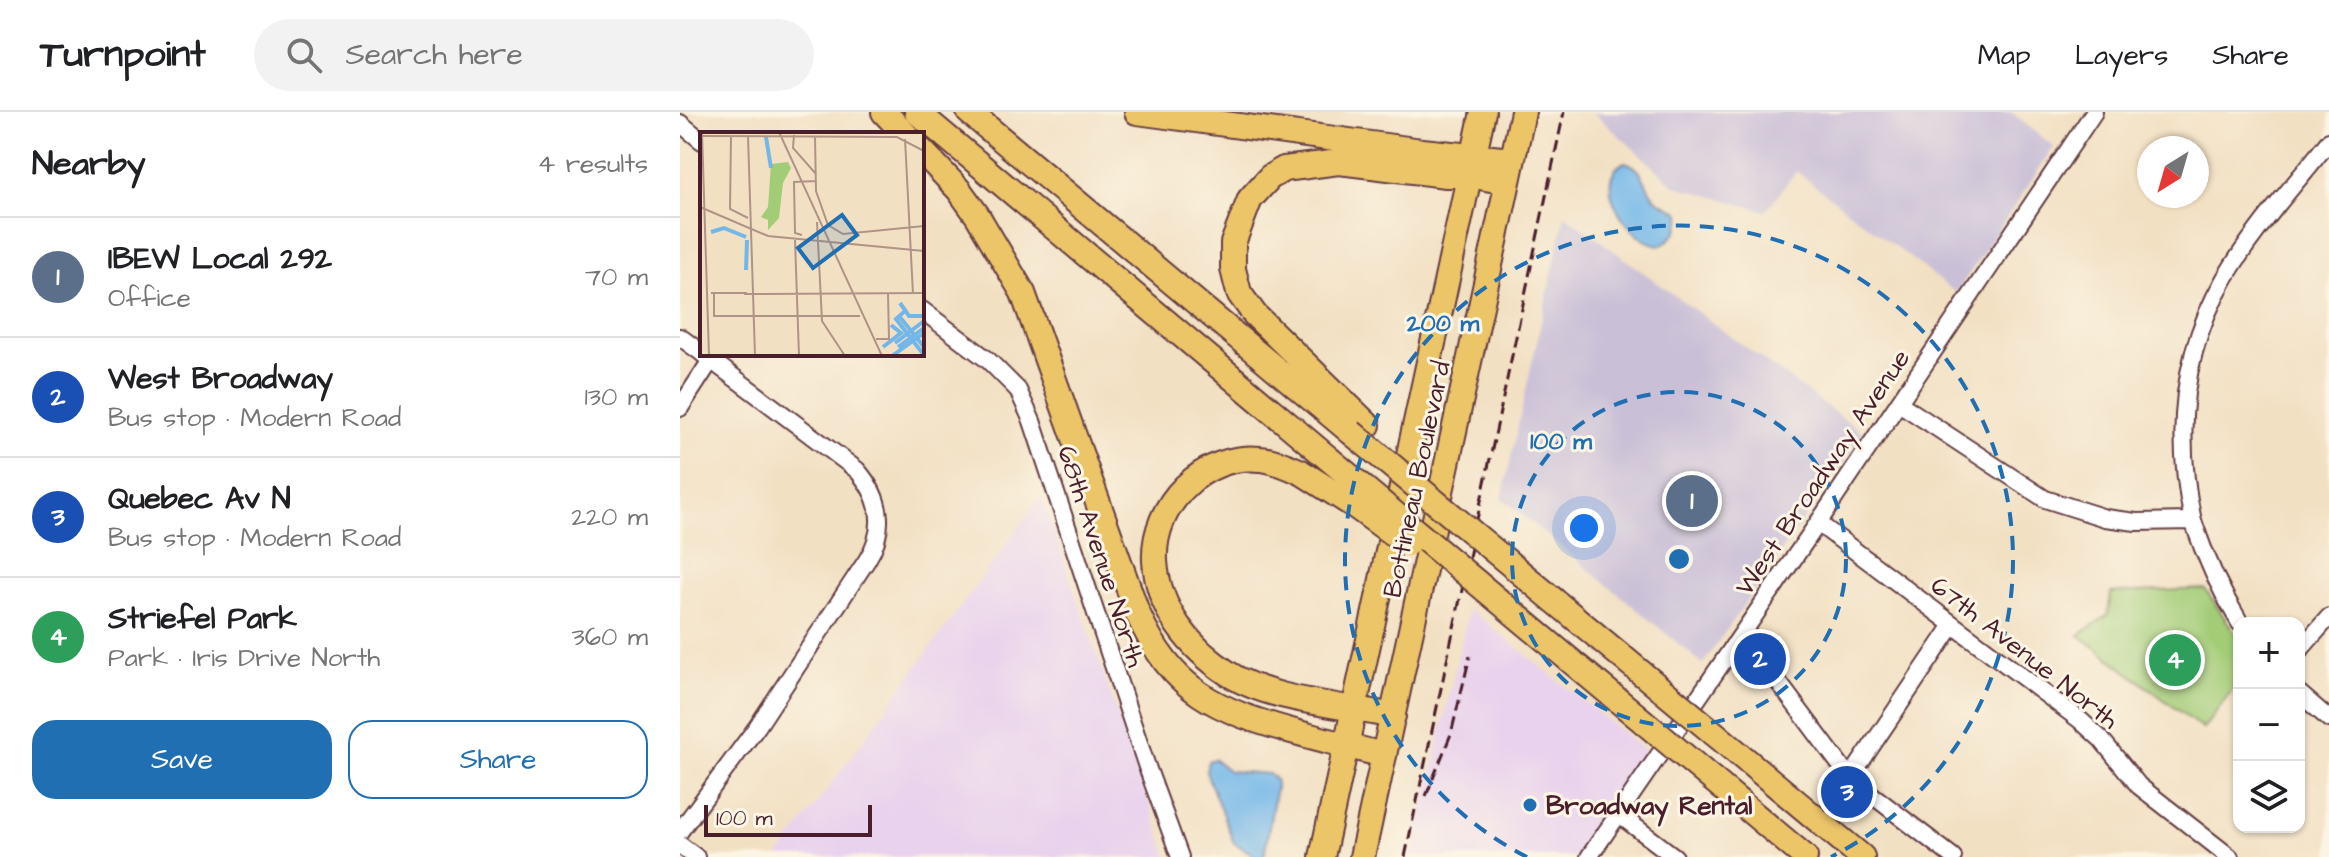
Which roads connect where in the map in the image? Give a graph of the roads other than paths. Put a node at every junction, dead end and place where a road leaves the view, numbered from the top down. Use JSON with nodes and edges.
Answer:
{"nodes":[{"id":1,"x":884,"y":112,"type":"edge"},
{"id":2,"x":917,"y":112,"type":"edge"},
{"id":3,"x":969,"y":112,"type":"edge"},
{"id":4,"x":1137,"y":112,"type":"edge"},
{"id":5,"x":1237,"y":112,"type":"edge"},
{"id":6,"x":1483,"y":112,"type":"edge"},
{"id":7,"x":1523,"y":112,"type":"edge"},
{"id":8,"x":2094,"y":112,"type":"edge"},
{"id":9,"x":680,"y":123,"type":"edge"},
{"id":10,"x":903,"y":132,"type":"edge"},
{"id":11,"x":700,"y":139,"type":"edge"},
{"id":12,"x":2329,"y":141,"type":"edge"},
{"id":13,"x":1422,"y":151,"type":"junction"},
{"id":14,"x":924,"y":153,"type":"edge"},
{"id":15,"x":1471,"y":164,"type":"junction"},
{"id":16,"x":1510,"y":171,"type":"junction"},
{"id":17,"x":924,"y":312,"type":"edge"},
{"id":18,"x":680,"y":337,"type":"edge"},
{"id":19,"x":700,"y":350,"type":"edge"},
{"id":20,"x":707,"y":356,"type":"edge"},
{"id":21,"x":709,"y":356,"type":"edge"},
{"id":22,"x":1899,"y":403,"type":"junction"},
{"id":23,"x":680,"y":408,"type":"edge"},
{"id":24,"x":1360,"y":429,"type":"junction"},
{"id":25,"x":2193,"y":521,"type":"junction"},
{"id":26,"x":1818,"y":523,"type":"junction"},
{"id":27,"x":2237,"y":617,"type":"edge"},
{"id":28,"x":2329,"y":617,"type":"edge"},
{"id":29,"x":1953,"y":625,"type":"junction"},
{"id":30,"x":2305,"y":644,"type":"edge"},
{"id":31,"x":1733,"y":646,"type":"junction"},
{"id":32,"x":1608,"y":692,"type":"junction"},
{"id":33,"x":2305,"y":698,"type":"edge"},
{"id":34,"x":1354,"y":707,"type":"junction"},
{"id":35,"x":1393,"y":716,"type":"junction"},
{"id":36,"x":2329,"y":719,"type":"edge"},
{"id":37,"x":1345,"y":745,"type":"junction"},
{"id":38,"x":1384,"y":755,"type":"junction"},
{"id":39,"x":1850,"y":778,"type":"junction"},
{"id":40,"x":1617,"y":813,"type":"junction"},
{"id":41,"x":680,"y":831,"type":"edge"},
{"id":42,"x":680,"y":845,"type":"edge"},
{"id":43,"x":696,"y":857,"type":"edge"},
{"id":44,"x":1180,"y":857,"type":"edge"},
{"id":45,"x":1322,"y":857,"type":"edge"},
{"id":46,"x":1362,"y":857,"type":"edge"},
{"id":47,"x":1589,"y":857,"type":"edge"},
{"id":48,"x":1675,"y":857,"type":"edge"},
{"id":49,"x":1805,"y":857,"type":"edge"},
{"id":50,"x":1862,"y":857,"type":"edge"},
{"id":51,"x":1953,"y":857,"type":"edge"},
{"id":52,"x":2230,"y":857,"type":"edge"}],
"edges":[{"from":1,"to":10,"type":"highway"},
{"from":2,"to":32,"type":"highway","bridge":true},
{"from":3,"to":24,"type":"highway"},
{"from":4,"to":13,"type":"highway"},
{"from":5,"to":13,"type":"highway"},
{"from":6,"to":15,"type":"highway","name":"Bottineau Boulevard"},
{"from":7,"to":16,"type":"highway","name":"Bottineau Boulevard"},
{"from":8,"to":22,"type":"street","name":"West Broadway Avenue"},
{"from":9,"to":11,"type":"street"},
{"from":12,"to":25,"type":"street"},
{"from":13,"to":15,"type":"highway"},
{"from":14,"to":37,"type":"highway"},
{"from":15,"to":16,"type":"highway"},
{"from":15,"to":24,"type":"highway"},
{"from":15,"to":34,"type":"highway","name":"Bottineau Boulevard"},
{"from":16,"to":35,"type":"highway","name":"Bottineau Boulevard"},
{"from":17,"to":44,"type":"street","name":"68th Avenue North"},
{"from":18,"to":19,"type":"street"},
{"from":20,"to":23,"type":"street"},
{"from":21,"to":41,"type":"street"},
{"from":22,"to":25,"type":"street"},
{"from":22,"to":26,"type":"street","name":"West Broadway Avenue"},
{"from":24,"to":50,"type":"highway","bridge":true},
{"from":25,"to":27,"type":"street"},
{"from":26,"to":29,"type":"street","name":"67th Avenue North"},
{"from":26,"to":31,"type":"street","name":"West Broadway Avenue"},
{"from":28,"to":30,"type":"street"},
{"from":29,"to":39,"type":"street"},
{"from":29,"to":52,"type":"street","name":"67th Avenue North"},
{"from":31,"to":39,"type":"street"},
{"from":31,"to":40,"type":"street","name":"West Broadway Avenue"},
{"from":32,"to":34,"type":"highway","bridge":true},
{"from":32,"to":49,"type":"highway","bridge":true},
{"from":33,"to":36,"type":"street"},
{"from":34,"to":35,"type":"highway"},
{"from":34,"to":37,"type":"highway","name":"Bottineau Boulevard"},
{"from":35,"to":38,"type":"highway","name":"Bottineau Boulevard"},
{"from":37,"to":38,"type":"highway"},
{"from":37,"to":45,"type":"highway","name":"Bottineau Boulevard"},
{"from":38,"to":46,"type":"highway","name":"Bottineau Boulevard"},
{"from":39,"to":51,"type":"street"},
{"from":40,"to":47,"type":"street","name":"West Broadway Avenue"},
{"from":40,"to":48,"type":"street"},
{"from":42,"to":43,"type":"street"}]}
